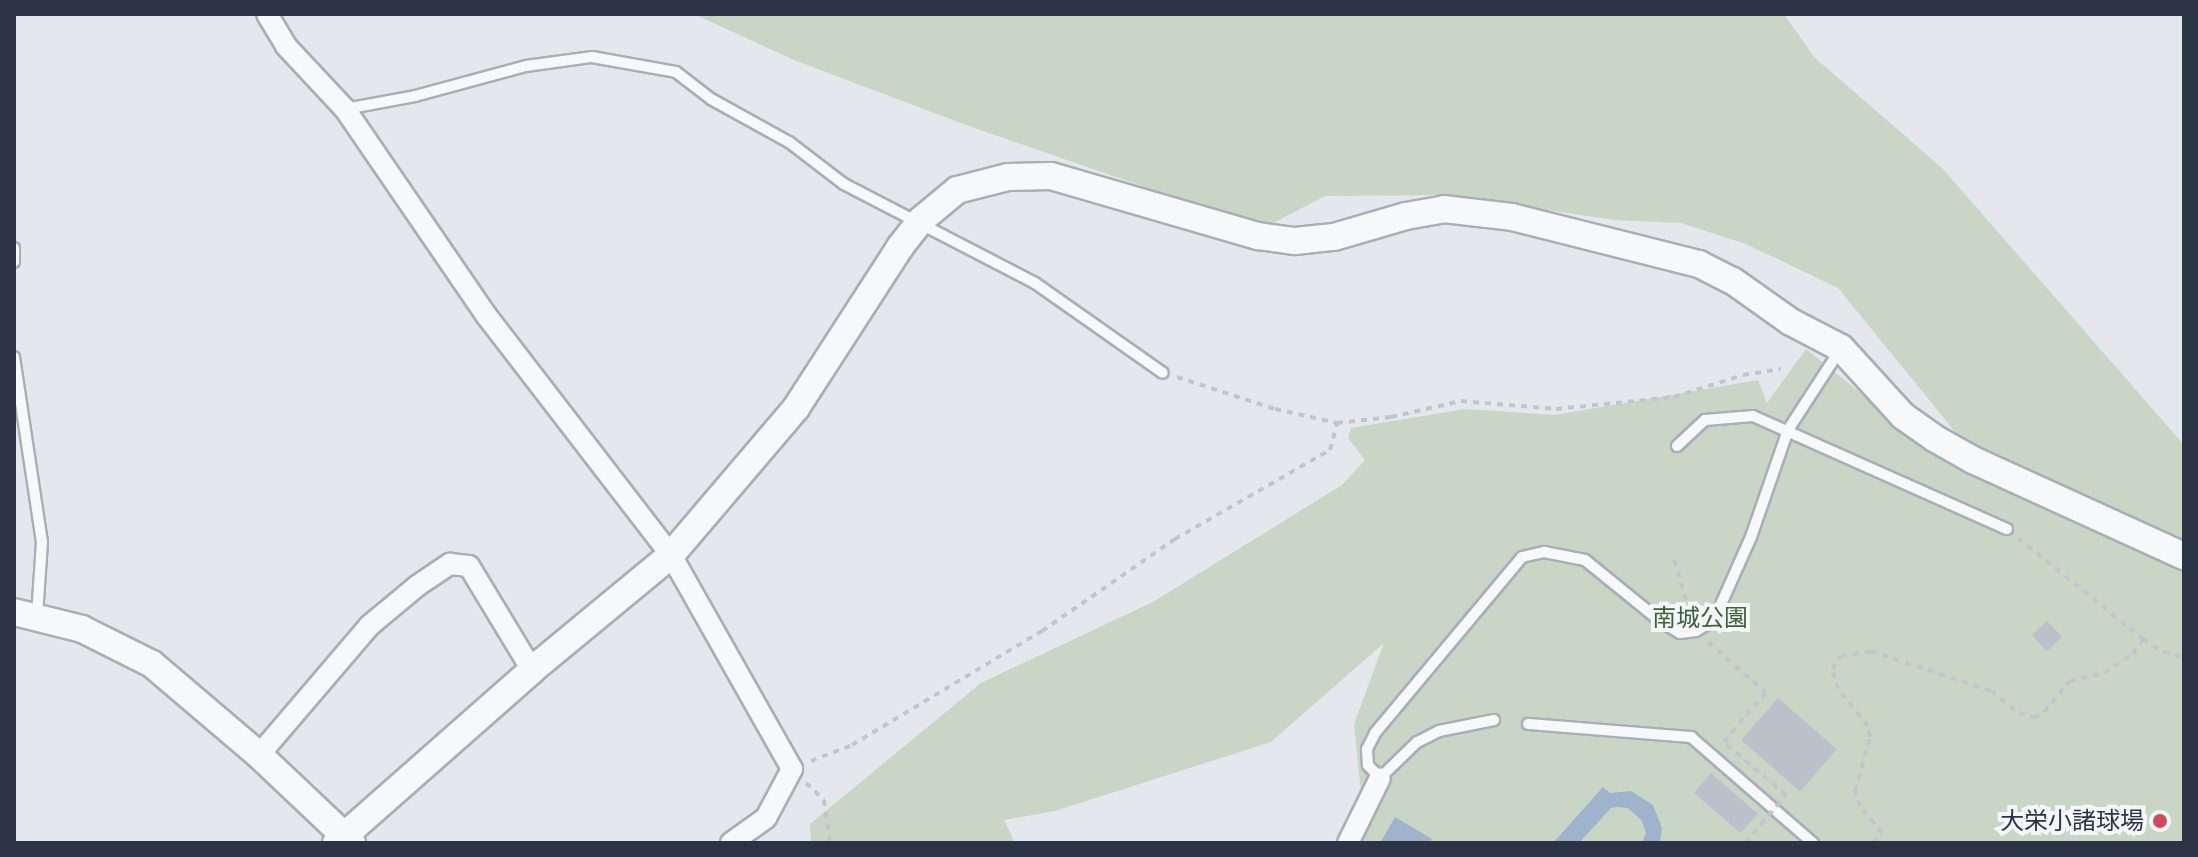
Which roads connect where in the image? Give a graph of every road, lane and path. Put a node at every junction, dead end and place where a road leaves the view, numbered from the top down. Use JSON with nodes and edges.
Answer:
{"nodes":[{"id":1,"x":267,"y":14,"type":"edge"},
{"id":2,"x":345,"y":109,"type":"junction"},
{"id":3,"x":921,"y":220,"type":"junction"},
{"id":4,"x":14,"y":248,"type":"edge"},
{"id":5,"x":14,"y":262,"type":"edge"},
{"id":6,"x":1841,"y":348,"type":"junction"},
{"id":7,"x":14,"y":357,"type":"edge"},
{"id":8,"x":1781,"y":369,"type":"dead end"},
{"id":9,"x":1163,"y":373,"type":"joint"},
{"id":10,"x":1337,"y":423,"type":"junction"},
{"id":11,"x":1788,"y":430,"type":"junction"},
{"id":12,"x":1677,"y":446,"type":"dead end"},
{"id":13,"x":2007,"y":529,"type":"joint"},
{"id":14,"x":671,"y":555,"type":"junction"},
{"id":15,"x":2184,"y":556,"type":"edge"},
{"id":16,"x":1674,"y":560,"type":"dead end"},
{"id":17,"x":25,"y":614,"type":"edge"},
{"id":18,"x":1696,"y":631,"type":"junction"},
{"id":19,"x":2143,"y":639,"type":"junction"},
{"id":20,"x":1718,"y":651,"type":"dead end"},
{"id":21,"x":2184,"y":657,"type":"edge"},
{"id":22,"x":532,"y":670,"type":"junction"},
{"id":23,"x":1494,"y":720,"type":"dead end"},
{"id":24,"x":1528,"y":724,"type":"dead end"},
{"id":25,"x":259,"y":755,"type":"junction"},
{"id":26,"x":792,"y":769,"type":"junction"},
{"id":27,"x":1380,"y":778,"type":"junction"},
{"id":28,"x":344,"y":840,"type":"edge"},
{"id":29,"x":731,"y":843,"type":"edge"},
{"id":30,"x":830,"y":843,"type":"edge"},
{"id":31,"x":1348,"y":843,"type":"edge"},
{"id":32,"x":1745,"y":843,"type":"edge"},
{"id":33,"x":1813,"y":843,"type":"edge"},
{"id":34,"x":1873,"y":843,"type":"edge"}],
"edges":[{"from":1,"to":2,"type":"street"},
{"from":2,"to":3,"type":"lane"},
{"from":2,"to":14,"type":"street"},
{"from":3,"to":6,"type":"street"},
{"from":3,"to":9,"type":"lane"},
{"from":3,"to":14,"type":"street"},
{"from":4,"to":5,"type":"lane"},
{"from":6,"to":11,"type":"lane"},
{"from":6,"to":15,"type":"street"},
{"from":7,"to":17,"type":"lane"},
{"from":8,"to":10,"type":"path"},
{"from":9,"to":10,"type":"path"},
{"from":10,"to":26,"type":"path"},
{"from":11,"to":12,"type":"lane"},
{"from":11,"to":13,"type":"lane"},
{"from":11,"to":18,"type":"lane"},
{"from":13,"to":19,"type":"path"},
{"from":14,"to":22,"type":"street"},
{"from":14,"to":26,"type":"street"},
{"from":16,"to":18,"type":"path"},
{"from":17,"to":25,"type":"street"},
{"from":18,"to":27,"type":"lane"},
{"from":19,"to":21,"type":"path"},
{"from":19,"to":34,"type":"path"},
{"from":20,"to":32,"type":"path","bridge":true},
{"from":22,"to":25,"type":"street"},
{"from":22,"to":28,"type":"street"},
{"from":23,"to":27,"type":"lane"},
{"from":24,"to":33,"type":"lane"},
{"from":25,"to":28,"type":"street"},
{"from":26,"to":29,"type":"street"},
{"from":26,"to":30,"type":"path"},
{"from":27,"to":31,"type":"street"}]}
